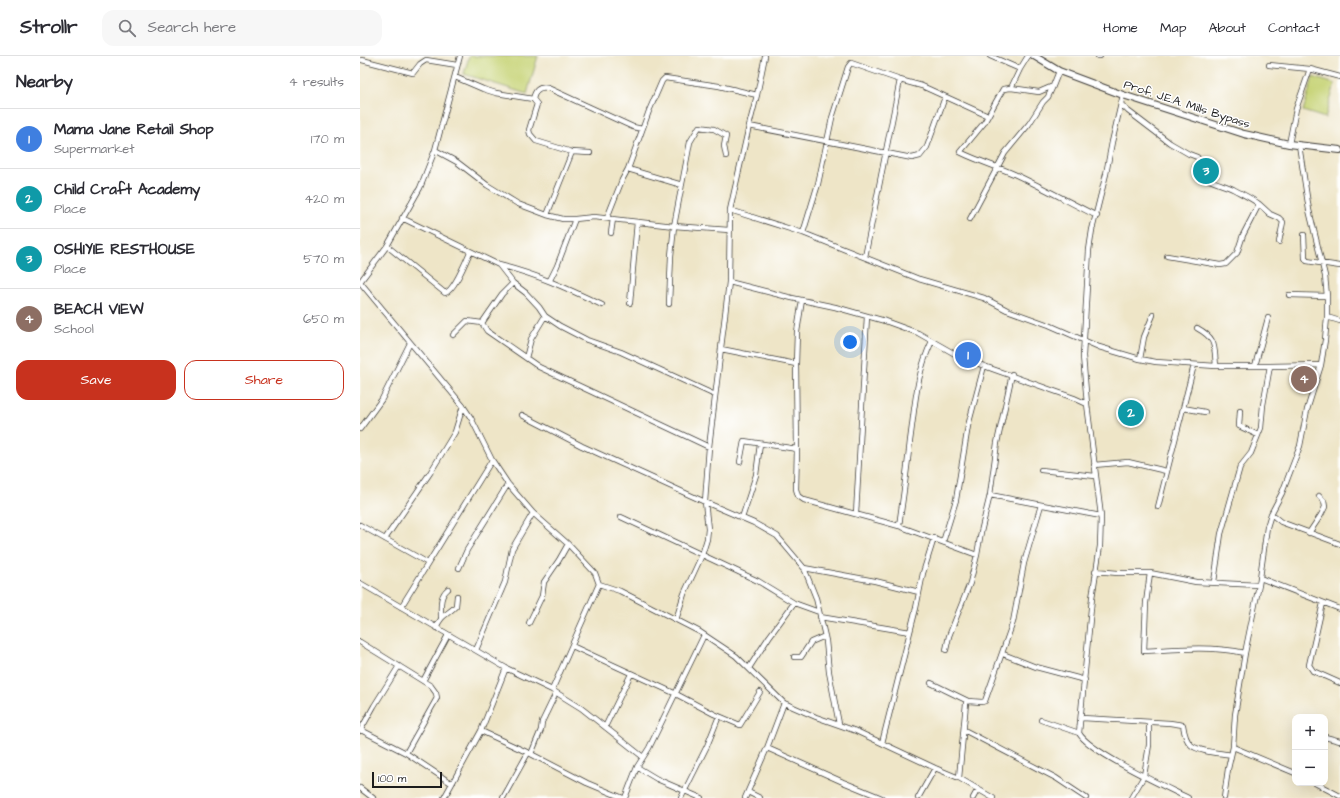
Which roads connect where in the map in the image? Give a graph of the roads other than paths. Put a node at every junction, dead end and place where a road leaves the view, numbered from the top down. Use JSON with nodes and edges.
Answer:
{"nodes":[{"id":1,"x":460,"y":56,"type":"edge"},
{"id":2,"x":765,"y":56,"type":"edge"},
{"id":3,"x":990,"y":56,"type":"edge"},
{"id":4,"x":1028,"y":56,"type":"edge"},
{"id":5,"x":1034,"y":56,"type":"edge"},
{"id":6,"x":362,"y":60,"type":"dead end"},
{"id":7,"x":1269,"y":64,"type":"dead end"},
{"id":8,"x":458,"y":65,"type":"junction"},
{"id":9,"x":1020,"y":69,"type":"junction"},
{"id":10,"x":1310,"y":69,"type":"junction"},
{"id":11,"x":1059,"y":71,"type":"junction"},
{"id":12,"x":455,"y":77,"type":"junction"},
{"id":13,"x":1340,"y":77,"type":"edge"},
{"id":14,"x":900,"y":80,"type":"junction"},
{"id":15,"x":1053,"y":86,"type":"junction"},
{"id":16,"x":1011,"y":88,"type":"junction"},
{"id":17,"x":757,"y":94,"type":"junction"},
{"id":18,"x":1122,"y":96,"type":"junction"},
{"id":19,"x":945,"y":97,"type":"junction"},
{"id":20,"x":533,"y":99,"type":"junction"},
{"id":21,"x":1121,"y":104,"type":"junction"},
{"id":22,"x":988,"y":116,"type":"junction"},
{"id":23,"x":749,"y":126,"type":"junction"},
{"id":24,"x":642,"y":129,"type":"junction"},
{"id":25,"x":828,"y":141,"type":"junction"},
{"id":26,"x":1289,"y":144,"type":"junction"},
{"id":27,"x":1299,"y":145,"type":"junction"},
{"id":28,"x":435,"y":150,"type":"junction"},
{"id":29,"x":1340,"y":150,"type":"edge"},
{"id":30,"x":572,"y":152,"type":"junction"},
{"id":31,"x":590,"y":153,"type":"dead end"},
{"id":32,"x":885,"y":153,"type":"junction"},
{"id":33,"x":726,"y":156,"type":"dead end"},
{"id":34,"x":998,"y":167,"type":"junction"},
{"id":35,"x":628,"y":169,"type":"junction"},
{"id":36,"x":682,"y":185,"type":"junction"},
{"id":37,"x":1259,"y":204,"type":"junction"},
{"id":38,"x":730,"y":210,"type":"junction"},
{"id":39,"x":548,"y":215,"type":"junction"},
{"id":40,"x":1097,"y":216,"type":"junction"},
{"id":41,"x":402,"y":218,"type":"junction"},
{"id":42,"x":607,"y":218,"type":"junction"},
{"id":43,"x":575,"y":219,"type":"junction"},
{"id":44,"x":612,"y":219,"type":"junction"},
{"id":45,"x":970,"y":219,"type":"dead end"},
{"id":46,"x":637,"y":222,"type":"junction"},
{"id":47,"x":674,"y":226,"type":"junction"},
{"id":48,"x":729,"y":230,"type":"junction"},
{"id":49,"x":611,"y":232,"type":"dead end"},
{"id":50,"x":803,"y":233,"type":"junction"},
{"id":51,"x":1304,"y":234,"type":"dead end"},
{"id":52,"x":1279,"y":242,"type":"dead end"},
{"id":53,"x":387,"y":246,"type":"junction"},
{"id":54,"x":470,"y":252,"type":"junction"},
{"id":55,"x":1167,"y":256,"type":"dead end"},
{"id":56,"x":865,"y":257,"type":"junction"},
{"id":57,"x":1322,"y":264,"type":"junction"},
{"id":58,"x":499,"y":265,"type":"junction"},
{"id":59,"x":1340,"y":266,"type":"edge"},
{"id":60,"x":550,"y":280,"type":"junction"},
{"id":61,"x":360,"y":282,"type":"edge"},
{"id":62,"x":729,"y":282,"type":"junction"},
{"id":63,"x":513,"y":283,"type":"junction"},
{"id":64,"x":1289,"y":295,"type":"dead end"},
{"id":65,"x":1327,"y":296,"type":"junction"},
{"id":66,"x":802,"y":300,"type":"junction"},
{"id":67,"x":630,"y":303,"type":"dead end"},
{"id":68,"x":669,"y":304,"type":"dead end"},
{"id":69,"x":602,"y":305,"type":"dead end"},
{"id":70,"x":545,"y":316,"type":"junction"},
{"id":71,"x":867,"y":316,"type":"junction"},
{"id":72,"x":1153,"y":316,"type":"dead end"},
{"id":73,"x":1327,"y":317,"type":"junction"},
{"id":74,"x":1268,"y":318,"type":"dead end"},
{"id":75,"x":1340,"y":321,"type":"edge"},
{"id":76,"x":482,"y":323,"type":"junction"},
{"id":77,"x":1197,"y":328,"type":"dead end"},
{"id":78,"x":453,"y":335,"type":"dead end"},
{"id":79,"x":932,"y":341,"type":"junction"},
{"id":80,"x":1085,"y":341,"type":"junction"},
{"id":81,"x":410,"y":343,"type":"junction"},
{"id":82,"x":721,"y":349,"type":"junction"},
{"id":83,"x":526,"y":358,"type":"junction"},
{"id":84,"x":1140,"y":359,"type":"junction"},
{"id":85,"x":796,"y":364,"type":"junction"},
{"id":86,"x":1194,"y":365,"type":"junction"},
{"id":87,"x":1321,"y":365,"type":"junction"},
{"id":88,"x":984,"y":366,"type":"junction"},
{"id":89,"x":1216,"y":366,"type":"junction"},
{"id":90,"x":1255,"y":366,"type":"junction"},
{"id":91,"x":1270,"y":366,"type":"junction"},
{"id":92,"x":1012,"y":374,"type":"junction"},
{"id":93,"x":714,"y":395,"type":"junction"},
{"id":94,"x":1087,"y":404,"type":"junction"},
{"id":95,"x":463,"y":406,"type":"junction"},
{"id":96,"x":1183,"y":408,"type":"junction"},
{"id":97,"x":1206,"y":412,"type":"dead end"},
{"id":98,"x":1240,"y":412,"type":"dead end"},
{"id":99,"x":522,"y":415,"type":"dead end"},
{"id":100,"x":360,"y":429,"type":"edge"},
{"id":101,"x":1258,"y":435,"type":"junction"},
{"id":102,"x":760,"y":444,"type":"junction"},
{"id":103,"x":709,"y":447,"type":"junction"},
{"id":104,"x":797,"y":449,"type":"junction"},
{"id":105,"x":492,"y":460,"type":"junction"},
{"id":106,"x":740,"y":462,"type":"dead end"},
{"id":107,"x":1094,"y":465,"type":"junction"},
{"id":108,"x":1041,"y":470,"type":"dead end"},
{"id":109,"x":1166,"y":471,"type":"junction"},
{"id":110,"x":1095,"y":476,"type":"junction"},
{"id":111,"x":508,"y":484,"type":"junction"},
{"id":112,"x":990,"y":495,"type":"junction"},
{"id":113,"x":1319,"y":496,"type":"dead end"},
{"id":114,"x":704,"y":502,"type":"junction"},
{"id":115,"x":1041,"y":505,"type":"junction"},
{"id":116,"x":1158,"y":507,"type":"dead end"},
{"id":117,"x":533,"y":513,"type":"junction"},
{"id":118,"x":856,"y":514,"type":"junction"},
{"id":119,"x":1271,"y":514,"type":"junction"},
{"id":120,"x":1101,"y":516,"type":"junction"},
{"id":121,"x":621,"y":517,"type":"dead end"},
{"id":122,"x":742,"y":518,"type":"junction"},
{"id":123,"x":360,"y":525,"type":"edge"},
{"id":124,"x":899,"y":526,"type":"junction"},
{"id":125,"x":1309,"y":533,"type":"junction"},
{"id":126,"x":934,"y":538,"type":"junction"},
{"id":127,"x":385,"y":539,"type":"junction"},
{"id":128,"x":943,"y":542,"type":"junction"},
{"id":129,"x":568,"y":544,"type":"junction"},
{"id":130,"x":1340,"y":544,"type":"edge"},
{"id":131,"x":702,"y":555,"type":"junction"},
{"id":132,"x":977,"y":555,"type":"junction"},
{"id":133,"x":428,"y":563,"type":"junction"},
{"id":134,"x":459,"y":568,"type":"dead end"},
{"id":135,"x":804,"y":568,"type":"junction"},
{"id":136,"x":1095,"y":571,"type":"junction"},
{"id":137,"x":1150,"y":573,"type":"junction"},
{"id":138,"x":1260,"y":578,"type":"junction"},
{"id":139,"x":1214,"y":582,"type":"junction"},
{"id":140,"x":360,"y":583,"type":"edge"},
{"id":141,"x":599,"y":584,"type":"junction"},
{"id":142,"x":1259,"y":585,"type":"junction"},
{"id":143,"x":448,"y":589,"type":"dead end"},
{"id":144,"x":919,"y":592,"type":"junction"},
{"id":145,"x":457,"y":596,"type":"dead end"},
{"id":146,"x":1323,"y":603,"type":"junction"},
{"id":147,"x":794,"y":604,"type":"junction"},
{"id":148,"x":401,"y":607,"type":"junction"},
{"id":149,"x":1340,"y":609,"type":"edge"},
{"id":150,"x":819,"y":615,"type":"junction"},
{"id":151,"x":441,"y":617,"type":"junction"},
{"id":152,"x":676,"y":620,"type":"junction"},
{"id":153,"x":529,"y":623,"type":"dead end"},
{"id":154,"x":436,"y":628,"type":"junction"},
{"id":155,"x":910,"y":632,"type":"junction"},
{"id":156,"x":448,"y":635,"type":"junction"},
{"id":157,"x":704,"y":635,"type":"junction"},
{"id":158,"x":825,"y":636,"type":"junction"},
{"id":159,"x":360,"y":642,"type":"edge"},
{"id":160,"x":572,"y":646,"type":"junction"},
{"id":161,"x":476,"y":650,"type":"junction"},
{"id":162,"x":946,"y":650,"type":"dead end"},
{"id":163,"x":1245,"y":653,"type":"junction"},
{"id":164,"x":1003,"y":654,"type":"junction"},
{"id":165,"x":794,"y":657,"type":"dead end"},
{"id":166,"x":399,"y":666,"type":"junction"},
{"id":167,"x":506,"y":668,"type":"junction"},
{"id":168,"x":749,"y":668,"type":"junction"},
{"id":169,"x":631,"y":674,"type":"junction"},
{"id":170,"x":423,"y":680,"type":"junction"},
{"id":171,"x":1085,"y":680,"type":"junction"},
{"id":172,"x":930,"y":683,"type":"dead end"},
{"id":173,"x":1340,"y":683,"type":"edge"},
{"id":174,"x":554,"y":692,"type":"junction"},
{"id":175,"x":760,"y":692,"type":"dead end"},
{"id":176,"x":674,"y":693,"type":"junction"},
{"id":177,"x":968,"y":701,"type":"junction"},
{"id":178,"x":784,"y":703,"type":"junction"},
{"id":179,"x":719,"y":716,"type":"junction"},
{"id":180,"x":1082,"y":718,"type":"junction"},
{"id":181,"x":1040,"y":720,"type":"dead end"},
{"id":182,"x":1149,"y":722,"type":"junction"},
{"id":183,"x":839,"y":724,"type":"junction"},
{"id":184,"x":604,"y":727,"type":"junction"},
{"id":185,"x":481,"y":730,"type":"junction"},
{"id":186,"x":964,"y":730,"type":"junction"},
{"id":187,"x":360,"y":731,"type":"edge"},
{"id":188,"x":1079,"y":733,"type":"junction"},
{"id":189,"x":1328,"y":738,"type":"edge"},
{"id":190,"x":1340,"y":741,"type":"edge"},
{"id":191,"x":882,"y":743,"type":"junction"},
{"id":192,"x":1233,"y":747,"type":"junction"},
{"id":193,"x":767,"y":748,"type":"junction"},
{"id":194,"x":406,"y":753,"type":"junction"},
{"id":195,"x":530,"y":754,"type":"junction"},
{"id":196,"x":1231,"y":755,"type":"junction"},
{"id":197,"x":643,"y":757,"type":"junction"},
{"id":198,"x":637,"y":768,"type":"junction"},
{"id":199,"x":935,"y":768,"type":"junction"},
{"id":200,"x":1292,"y":772,"type":"edge"},
{"id":201,"x":1144,"y":776,"type":"junction"},
{"id":202,"x":959,"y":778,"type":"junction"},
{"id":203,"x":451,"y":783,"type":"junction"},
{"id":204,"x":1321,"y":786,"type":"edge"},
{"id":205,"x":360,"y":788,"type":"edge"},
{"id":206,"x":978,"y":789,"type":"junction"},
{"id":207,"x":684,"y":792,"type":"junction"},
{"id":208,"x":748,"y":792,"type":"junction"},
{"id":209,"x":1340,"y":796,"type":"edge"},
{"id":210,"x":373,"y":798,"type":"edge"},
{"id":211,"x":444,"y":798,"type":"edge"},
{"id":212,"x":503,"y":798,"type":"edge"},
{"id":213,"x":624,"y":798,"type":"edge"},
{"id":214,"x":681,"y":798,"type":"edge"},
{"id":215,"x":701,"y":798,"type":"edge"},
{"id":216,"x":745,"y":798,"type":"edge"},
{"id":217,"x":760,"y":798,"type":"edge"},
{"id":218,"x":882,"y":798,"type":"edge"},
{"id":219,"x":918,"y":798,"type":"edge"},
{"id":220,"x":973,"y":798,"type":"edge"},
{"id":221,"x":993,"y":798,"type":"edge"},
{"id":222,"x":1086,"y":798,"type":"edge"},
{"id":223,"x":1131,"y":798,"type":"edge"},
{"id":224,"x":1188,"y":798,"type":"edge"},
{"id":225,"x":1225,"y":798,"type":"edge"}],
"edges":[{"from":1,"to":8,"type":"street"},
{"from":2,"to":17,"type":"street"},
{"from":3,"to":9,"type":"street"},
{"from":4,"to":9,"type":"street"},
{"from":5,"to":11,"type":"street","name":"Prof. J.E.A. Mills Bypass"},
{"from":6,"to":8,"type":"street"},
{"from":7,"to":10,"type":"street"},
{"from":8,"to":12,"type":"street"},
{"from":9,"to":16,"type":"street"},
{"from":10,"to":13,"type":"street"},
{"from":10,"to":26,"type":"street"},
{"from":11,"to":15,"type":"street"},
{"from":11,"to":18,"type":"street","name":"Prof. J.E.A. Mills Bypass"},
{"from":12,"to":20,"type":"street"},
{"from":12,"to":28,"type":"street"},
{"from":14,"to":19,"type":"street"},
{"from":14,"to":25,"type":"street"},
{"from":14,"to":32,"type":"street"},
{"from":15,"to":16,"type":"street"},
{"from":15,"to":34,"type":"street"},
{"from":16,"to":22,"type":"street"},
{"from":17,"to":23,"type":"street"},
{"from":17,"to":24,"type":"street"},
{"from":18,"to":21,"type":"street"},
{"from":18,"to":26,"type":"street","name":"Prof. J.E.A. Mills Bypass"},
{"from":19,"to":22,"type":"street"},
{"from":19,"to":32,"type":"street"},
{"from":20,"to":24,"type":"street"},
{"from":20,"to":30,"type":"street"},
{"from":21,"to":37,"type":"street"},
{"from":21,"to":40,"type":"street"},
{"from":22,"to":34,"type":"street"},
{"from":23,"to":25,"type":"street"},
{"from":23,"to":38,"type":"street"},
{"from":24,"to":35,"type":"street"},
{"from":25,"to":32,"type":"street"},
{"from":25,"to":50,"type":"street"},
{"from":26,"to":27,"type":"street","name":"Prof. J.E.A. Mills Bypass"},
{"from":27,"to":29,"type":"street","name":"Prof. J.E.A. Mills Bypass"},
{"from":27,"to":57,"type":"street"},
{"from":28,"to":39,"type":"street"},
{"from":28,"to":41,"type":"street"},
{"from":30,"to":31,"type":"street"},
{"from":30,"to":39,"type":"street"},
{"from":32,"to":56,"type":"street"},
{"from":33,"to":36,"type":"street"},
{"from":34,"to":40,"type":"street"},
{"from":34,"to":45,"type":"street"},
{"from":35,"to":36,"type":"street"},
{"from":35,"to":42,"type":"street"},
{"from":36,"to":47,"type":"street"},
{"from":37,"to":52,"type":"street"},
{"from":37,"to":55,"type":"street"},
{"from":38,"to":48,"type":"street"},
{"from":38,"to":50,"type":"street"},
{"from":39,"to":43,"type":"street"},
{"from":40,"to":80,"type":"street"},
{"from":41,"to":53,"type":"street"},
{"from":41,"to":54,"type":"street"},
{"from":42,"to":43,"type":"street"},
{"from":42,"to":44,"type":"street"},
{"from":43,"to":60,"type":"street"},
{"from":44,"to":46,"type":"street"},
{"from":44,"to":49,"type":"street"},
{"from":46,"to":47,"type":"street"},
{"from":46,"to":67,"type":"street"},
{"from":47,"to":48,"type":"street"},
{"from":47,"to":68,"type":"street"},
{"from":48,"to":62,"type":"street"},
{"from":50,"to":56,"type":"street"},
{"from":51,"to":57,"type":"street"},
{"from":53,"to":54,"type":"street"},
{"from":53,"to":61,"type":"street"},
{"from":54,"to":58,"type":"street"},
{"from":56,"to":80,"type":"street"},
{"from":57,"to":59,"type":"street"},
{"from":57,"to":65,"type":"street"},
{"from":58,"to":60,"type":"street"},
{"from":58,"to":63,"type":"street"},
{"from":60,"to":69,"type":"street"},
{"from":61,"to":81,"type":"street"},
{"from":62,"to":66,"type":"street"},
{"from":62,"to":82,"type":"street"},
{"from":63,"to":70,"type":"street"},
{"from":63,"to":76,"type":"street"},
{"from":64,"to":65,"type":"street"},
{"from":65,"to":73,"type":"street"},
{"from":66,"to":71,"type":"street"},
{"from":66,"to":85,"type":"street"},
{"from":70,"to":83,"type":"street"},
{"from":70,"to":93,"type":"street"},
{"from":71,"to":79,"type":"street"},
{"from":71,"to":118,"type":"street"},
{"from":72,"to":84,"type":"street"},
{"from":73,"to":75,"type":"street"},
{"from":73,"to":87,"type":"street"},
{"from":74,"to":90,"type":"street"},
{"from":76,"to":78,"type":"street"},
{"from":76,"to":83,"type":"street"},
{"from":77,"to":89,"type":"street"},
{"from":79,"to":88,"type":"street"},
{"from":79,"to":124,"type":"street"},
{"from":80,"to":84,"type":"street"},
{"from":80,"to":94,"type":"street"},
{"from":81,"to":95,"type":"street"},
{"from":81,"to":100,"type":"street"},
{"from":82,"to":85,"type":"street"},
{"from":82,"to":93,"type":"street"},
{"from":83,"to":103,"type":"street"},
{"from":84,"to":86,"type":"street"},
{"from":85,"to":104,"type":"street"},
{"from":86,"to":89,"type":"street"},
{"from":86,"to":96,"type":"street"},
{"from":87,"to":91,"type":"street"},
{"from":87,"to":119,"type":"street"},
{"from":88,"to":92,"type":"street"},
{"from":88,"to":128,"type":"street"},
{"from":89,"to":90,"type":"street"},
{"from":90,"to":91,"type":"street"},
{"from":91,"to":101,"type":"street"},
{"from":92,"to":94,"type":"street"},
{"from":92,"to":112,"type":"street"},
{"from":93,"to":103,"type":"street"},
{"from":94,"to":107,"type":"street"},
{"from":95,"to":105,"type":"street"},
{"from":95,"to":127,"type":"street"},
{"from":96,"to":97,"type":"street"},
{"from":96,"to":109,"type":"street"},
{"from":98,"to":101,"type":"street"},
{"from":99,"to":114,"type":"street"},
{"from":101,"to":139,"type":"street"},
{"from":102,"to":104,"type":"street"},
{"from":102,"to":106,"type":"street"},
{"from":102,"to":122,"type":"street"},
{"from":103,"to":114,"type":"street"},
{"from":104,"to":118,"type":"street"},
{"from":105,"to":111,"type":"street"},
{"from":105,"to":133,"type":"street"},
{"from":107,"to":109,"type":"street"},
{"from":107,"to":110,"type":"street"},
{"from":108,"to":110,"type":"street"},
{"from":109,"to":116,"type":"street"},
{"from":110,"to":120,"type":"street"},
{"from":111,"to":117,"type":"street"},
{"from":111,"to":134,"type":"street"},
{"from":112,"to":115,"type":"street"},
{"from":112,"to":132,"type":"street"},
{"from":113,"to":125,"type":"street"},
{"from":114,"to":122,"type":"street"},
{"from":114,"to":131,"type":"street"},
{"from":115,"to":120,"type":"street"},
{"from":115,"to":164,"type":"street"},
{"from":117,"to":129,"type":"street"},
{"from":117,"to":161,"type":"street"},
{"from":118,"to":124,"type":"street"},
{"from":119,"to":125,"type":"street"},
{"from":119,"to":138,"type":"street"},
{"from":120,"to":136,"type":"street"},
{"from":121,"to":131,"type":"street"},
{"from":122,"to":135,"type":"street"},
{"from":123,"to":127,"type":"street"},
{"from":124,"to":126,"type":"street"},
{"from":125,"to":130,"type":"street"},
{"from":126,"to":128,"type":"street"},
{"from":126,"to":144,"type":"street"},
{"from":127,"to":133,"type":"street"},
{"from":128,"to":132,"type":"street"},
{"from":129,"to":141,"type":"street"},
{"from":129,"to":153,"type":"street"},
{"from":131,"to":147,"type":"street"},
{"from":131,"to":152,"type":"street"},
{"from":132,"to":162,"type":"street"},
{"from":133,"to":148,"type":"street"},
{"from":135,"to":144,"type":"street"},
{"from":135,"to":150,"type":"street"},
{"from":136,"to":137,"type":"street"},
{"from":136,"to":171,"type":"street"},
{"from":137,"to":139,"type":"street"},
{"from":137,"to":163,"type":"street"},
{"from":138,"to":142,"type":"street"},
{"from":138,"to":146,"type":"street"},
{"from":139,"to":142,"type":"street"},
{"from":140,"to":148,"type":"street"},
{"from":141,"to":152,"type":"street"},
{"from":141,"to":160,"type":"street"},
{"from":142,"to":163,"type":"street"},
{"from":143,"to":151,"type":"street"},
{"from":144,"to":155,"type":"street"},
{"from":145,"to":151,"type":"street"},
{"from":146,"to":149,"type":"street"},
{"from":146,"to":173,"type":"street"},
{"from":147,"to":150,"type":"street"},
{"from":147,"to":168,"type":"street"},
{"from":148,"to":154,"type":"street"},
{"from":150,"to":155,"type":"street"},
{"from":150,"to":158,"type":"street"},
{"from":151,"to":154,"type":"street"},
{"from":152,"to":157,"type":"street"},
{"from":154,"to":156,"type":"street"},
{"from":155,"to":191,"type":"street"},
{"from":156,"to":161,"type":"street"},
{"from":156,"to":170,"type":"street"},
{"from":157,"to":168,"type":"street"},
{"from":157,"to":176,"type":"street"},
{"from":158,"to":165,"type":"street"},
{"from":158,"to":183,"type":"street"},
{"from":159,"to":166,"type":"street"},
{"from":160,"to":169,"type":"street"},
{"from":160,"to":174,"type":"street"},
{"from":161,"to":167,"type":"street"},
{"from":163,"to":192,"type":"street"},
{"from":164,"to":171,"type":"street"},
{"from":164,"to":177,"type":"street"},
{"from":166,"to":170,"type":"street"},
{"from":166,"to":187,"type":"street"},
{"from":167,"to":174,"type":"street"},
{"from":167,"to":185,"type":"street"},
{"from":168,"to":178,"type":"street"},
{"from":169,"to":176,"type":"street"},
{"from":169,"to":184,"type":"street"},
{"from":170,"to":194,"type":"street"},
{"from":171,"to":180,"type":"street"},
{"from":172,"to":177,"type":"street"},
{"from":174,"to":184,"type":"street"},
{"from":174,"to":195,"type":"street"},
{"from":175,"to":179,"type":"street"},
{"from":176,"to":179,"type":"street"},
{"from":176,"to":197,"type":"street"},
{"from":177,"to":186,"type":"street"},
{"from":178,"to":183,"type":"street"},
{"from":178,"to":193,"type":"street"},
{"from":179,"to":207,"type":"street"},
{"from":180,"to":182,"type":"street"},
{"from":180,"to":188,"type":"street"},
{"from":181,"to":188,"type":"street"},
{"from":182,"to":196,"type":"street"},
{"from":182,"to":201,"type":"street"},
{"from":183,"to":191,"type":"street"},
{"from":184,"to":197,"type":"street"},
{"from":185,"to":195,"type":"street"},
{"from":185,"to":203,"type":"street"},
{"from":186,"to":202,"type":"street"},
{"from":186,"to":222,"type":"street"},
{"from":187,"to":194,"type":"street"},
{"from":188,"to":201,"type":"street"},
{"from":189,"to":190,"type":"street"},
{"from":191,"to":199,"type":"street"},
{"from":192,"to":196,"type":"street"},
{"from":192,"to":200,"type":"street"},
{"from":193,"to":208,"type":"street"},
{"from":193,"to":218,"type":"street"},
{"from":194,"to":203,"type":"street"},
{"from":195,"to":212,"type":"street"},
{"from":195,"to":213,"type":"street"},
{"from":196,"to":225,"type":"street"},
{"from":197,"to":198,"type":"street"},
{"from":198,"to":207,"type":"street"},
{"from":198,"to":213,"type":"street"},
{"from":199,"to":202,"type":"street"},
{"from":199,"to":219,"type":"street"},
{"from":201,"to":223,"type":"street"},
{"from":201,"to":224,"type":"street"},
{"from":202,"to":206,"type":"street"},
{"from":203,"to":211,"type":"street"},
{"from":204,"to":209,"type":"street"},
{"from":205,"to":210,"type":"street"},
{"from":206,"to":220,"type":"street"},
{"from":206,"to":221,"type":"street"},
{"from":207,"to":214,"type":"street"},
{"from":207,"to":215,"type":"street"},
{"from":208,"to":216,"type":"street"},
{"from":208,"to":217,"type":"street"}]}
